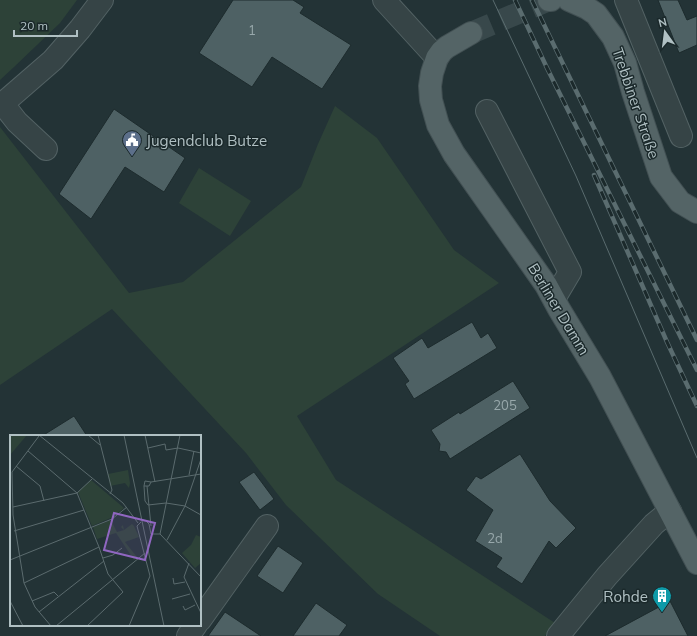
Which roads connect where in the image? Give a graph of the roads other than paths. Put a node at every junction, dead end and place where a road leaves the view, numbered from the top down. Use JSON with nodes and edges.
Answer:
{"nodes":[{"id":1,"x":102,"y":0,"type":"edge"},
{"id":2,"x":384,"y":0,"type":"edge"},
{"id":3,"x":568,"y":0,"type":"edge"},
{"id":4,"x":626,"y":0,"type":"edge"},
{"id":5,"x":471,"y":33,"type":"tunnel mouth"},
{"id":6,"x":437,"y":58,"type":"junction"},
{"id":7,"x":2,"y":105,"type":"edge"},
{"id":8,"x":487,"y":111,"type":"dead end"},
{"id":9,"x":681,"y":136,"type":"dead end"},
{"id":10,"x":46,"y":149,"type":"dead end"},
{"id":11,"x":697,"y":212,"type":"edge"},
{"id":12,"x":554,"y":299,"type":"junction"},
{"id":13,"x":670,"y":511,"type":"junction"},
{"id":14,"x":268,"y":526,"type":"dead end"},
{"id":15,"x":697,"y":563,"type":"edge"},
{"id":16,"x":201,"y":619,"type":"edge"},
{"id":17,"x":195,"y":626,"type":"edge"},
{"id":18,"x":188,"y":636,"type":"edge"},
{"id":19,"x":558,"y":636,"type":"edge"}],
"edges":[{"from":1,"to":7,"type":"street"},
{"from":2,"to":6,"type":"street"},
{"from":3,"to":11,"type":"main road","name":"Trebbiner Straße"},
{"from":4,"to":9,"type":"street"},
{"from":5,"to":6,"type":"main road"},
{"from":6,"to":12,"type":"main road","name":"Berliner Damm"},
{"from":7,"to":10,"type":"street"},
{"from":8,"to":12,"type":"street"},
{"from":12,"to":13,"type":"main road","name":"Berliner Damm"},
{"from":13,"to":15,"type":"main road","name":"Berliner Damm"},
{"from":13,"to":19,"type":"street"},
{"from":14,"to":16,"type":"street"},
{"from":17,"to":18,"type":"street"}]}
